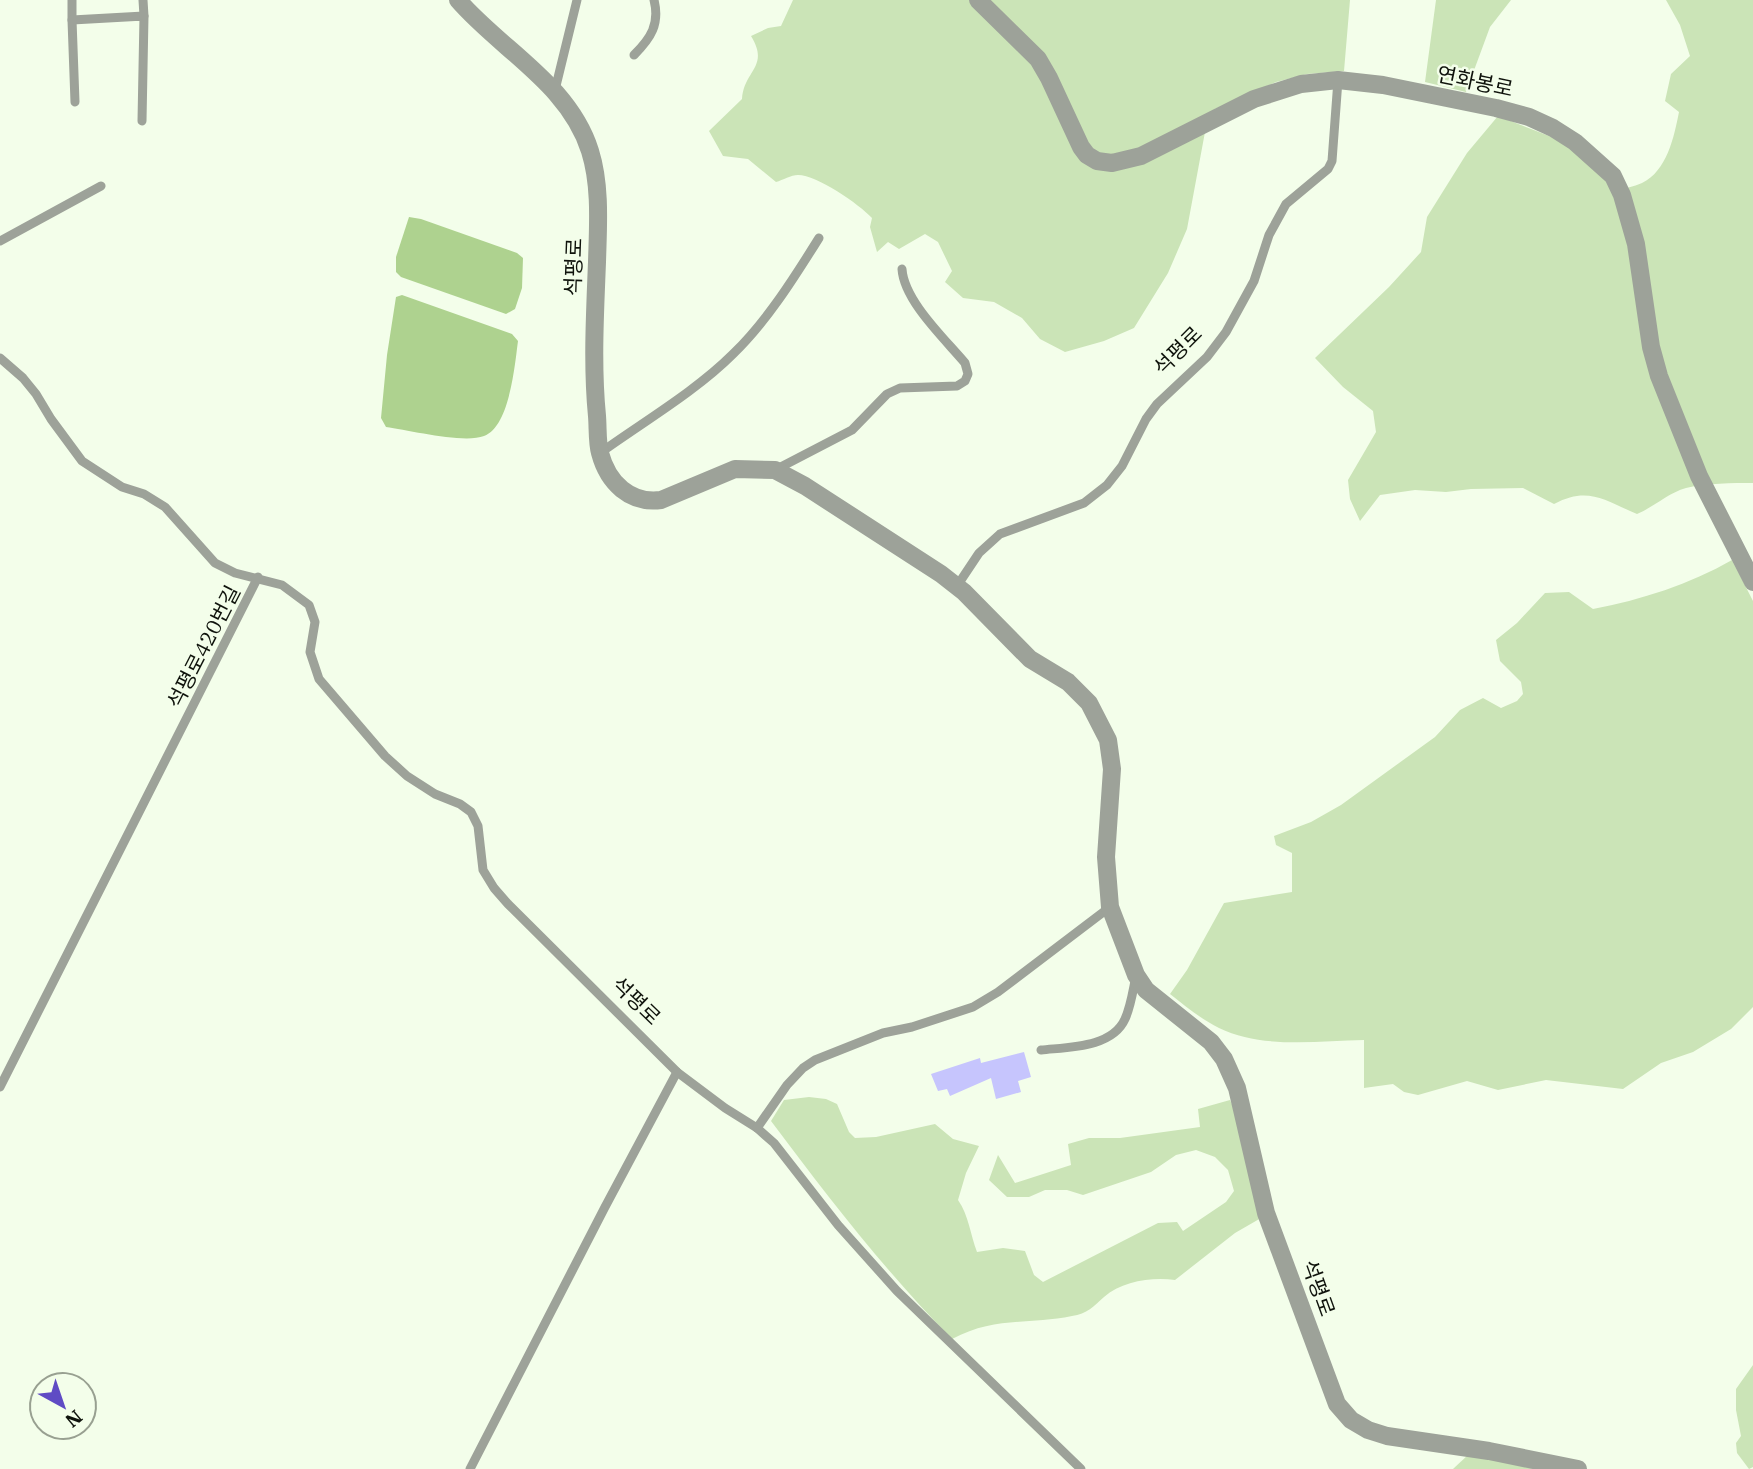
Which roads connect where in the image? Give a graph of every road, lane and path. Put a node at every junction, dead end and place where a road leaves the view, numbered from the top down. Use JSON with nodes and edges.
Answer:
{"nodes":[{"id":1,"x":72,"y":0,"type":"edge"},
{"id":2,"x":143,"y":0,"type":"edge"},
{"id":3,"x":458,"y":0,"type":"edge"},
{"id":4,"x":577,"y":0,"type":"edge"},
{"id":5,"x":654,"y":0,"type":"edge"},
{"id":6,"x":978,"y":0,"type":"edge"},
{"id":7,"x":144,"y":16,"type":"junction"},
{"id":8,"x":72,"y":20,"type":"junction"},
{"id":9,"x":634,"y":55,"type":"dead end"},
{"id":10,"x":1338,"y":80,"type":"junction"},
{"id":11,"x":554,"y":92,"type":"junction"},
{"id":12,"x":75,"y":103,"type":"dead end"},
{"id":13,"x":142,"y":121,"type":"dead end"},
{"id":14,"x":102,"y":186,"type":"dead end"},
{"id":15,"x":819,"y":238,"type":"dead end"},
{"id":16,"x":0,"y":241,"type":"edge"},
{"id":17,"x":902,"y":269,"type":"dead end"},
{"id":18,"x":0,"y":358,"type":"edge"},
{"id":19,"x":600,"y":453,"type":"junction"},
{"id":20,"x":775,"y":470,"type":"junction"},
{"id":21,"x":258,"y":578,"type":"junction"},
{"id":22,"x":1753,"y":582,"type":"edge"},
{"id":23,"x":957,"y":586,"type":"junction"},
{"id":24,"x":1110,"y":907,"type":"junction"},
{"id":25,"x":1136,"y":975,"type":"junction"},
{"id":26,"x":1041,"y":1050,"type":"dead end"},
{"id":27,"x":677,"y":1072,"type":"junction"},
{"id":28,"x":0,"y":1087,"type":"edge"},
{"id":29,"x":757,"y":1128,"type":"junction"},
{"id":30,"x":470,"y":1469,"type":"edge"},
{"id":31,"x":1081,"y":1469,"type":"edge"},
{"id":32,"x":1578,"y":1469,"type":"edge"}],
"edges":[{"from":1,"to":8,"type":"lane"},
{"from":2,"to":7,"type":"lane"},
{"from":3,"to":11,"type":"street","name":"석평로"},
{"from":4,"to":11,"type":"lane"},
{"from":5,"to":9,"type":"lane"},
{"from":6,"to":10,"type":"street","name":"연화봉로"},
{"from":7,"to":8,"type":"lane"},
{"from":7,"to":13,"type":"lane"},
{"from":8,"to":12,"type":"lane"},
{"from":10,"to":22,"type":"street","name":"연화봉로"},
{"from":10,"to":23,"type":"lane","name":"석평로"},
{"from":11,"to":19,"type":"street","name":"석평로"},
{"from":14,"to":16,"type":"lane"},
{"from":15,"to":19,"type":"lane"},
{"from":17,"to":20,"type":"lane","name":"석평로"},
{"from":18,"to":21,"type":"lane","name":"석평로420번길"},
{"from":19,"to":20,"type":"street","name":"석평로"},
{"from":20,"to":23,"type":"street","name":"석평로"},
{"from":21,"to":27,"type":"lane","name":"석평로"},
{"from":21,"to":28,"type":"lane","name":"석평로420번길"},
{"from":23,"to":24,"type":"street","name":"석평로"},
{"from":24,"to":25,"type":"street","name":"석평로"},
{"from":24,"to":29,"type":"lane"},
{"from":25,"to":26,"type":"lane"},
{"from":25,"to":32,"type":"street","name":"석평로"},
{"from":27,"to":29,"type":"lane","name":"석평로"},
{"from":27,"to":30,"type":"lane"},
{"from":29,"to":31,"type":"lane","name":"석평로"}]}
